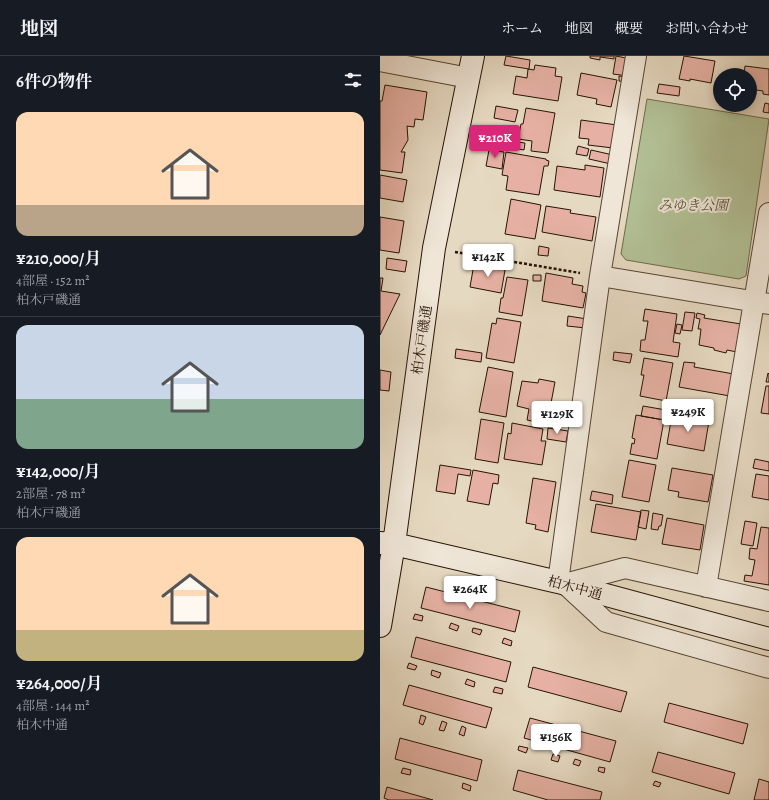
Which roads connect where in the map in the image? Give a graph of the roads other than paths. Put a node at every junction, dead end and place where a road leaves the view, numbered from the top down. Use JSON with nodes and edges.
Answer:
{"nodes":[{"id":1,"x":473,"y":56,"type":"edge"},
{"id":2,"x":636,"y":56,"type":"edge"},
{"id":3,"x":380,"y":61,"type":"edge"},
{"id":4,"x":469,"y":78,"type":"junction"},
{"id":5,"x":769,"y":212,"type":"edge"},
{"id":6,"x":600,"y":276,"type":"junction"},
{"id":7,"x":762,"y":302,"type":"edge"},
{"id":8,"x":387,"y":543,"type":"edge"},
{"id":9,"x":561,"y":583,"type":"junction"},
{"id":10,"x":706,"y":587,"type":"junction"},
{"id":11,"x":769,"y":601,"type":"edge"},
{"id":12,"x":380,"y":626,"type":"edge"},
{"id":13,"x":769,"y":639,"type":"edge"},
{"id":14,"x":769,"y":668,"type":"edge"}],
"edges":[{"from":1,"to":4,"type":"street","name":"柏木戸磯通"},
{"from":2,"to":6,"type":"street"},
{"from":3,"to":4,"type":"street"},
{"from":4,"to":8,"type":"street","name":"柏木戸磯通"},
{"from":5,"to":7,"type":"street"},
{"from":6,"to":7,"type":"street"},
{"from":6,"to":9,"type":"street"},
{"from":7,"to":10,"type":"street"},
{"from":8,"to":9,"type":"street","name":"柏木中通"},
{"from":8,"to":12,"type":"street","name":"柏木戸磯通"},
{"from":9,"to":10,"type":"street"},
{"from":9,"to":13,"type":"street","name":"柏木中通"},
{"from":9,"to":14,"type":"street"},
{"from":10,"to":11,"type":"street"}]}
